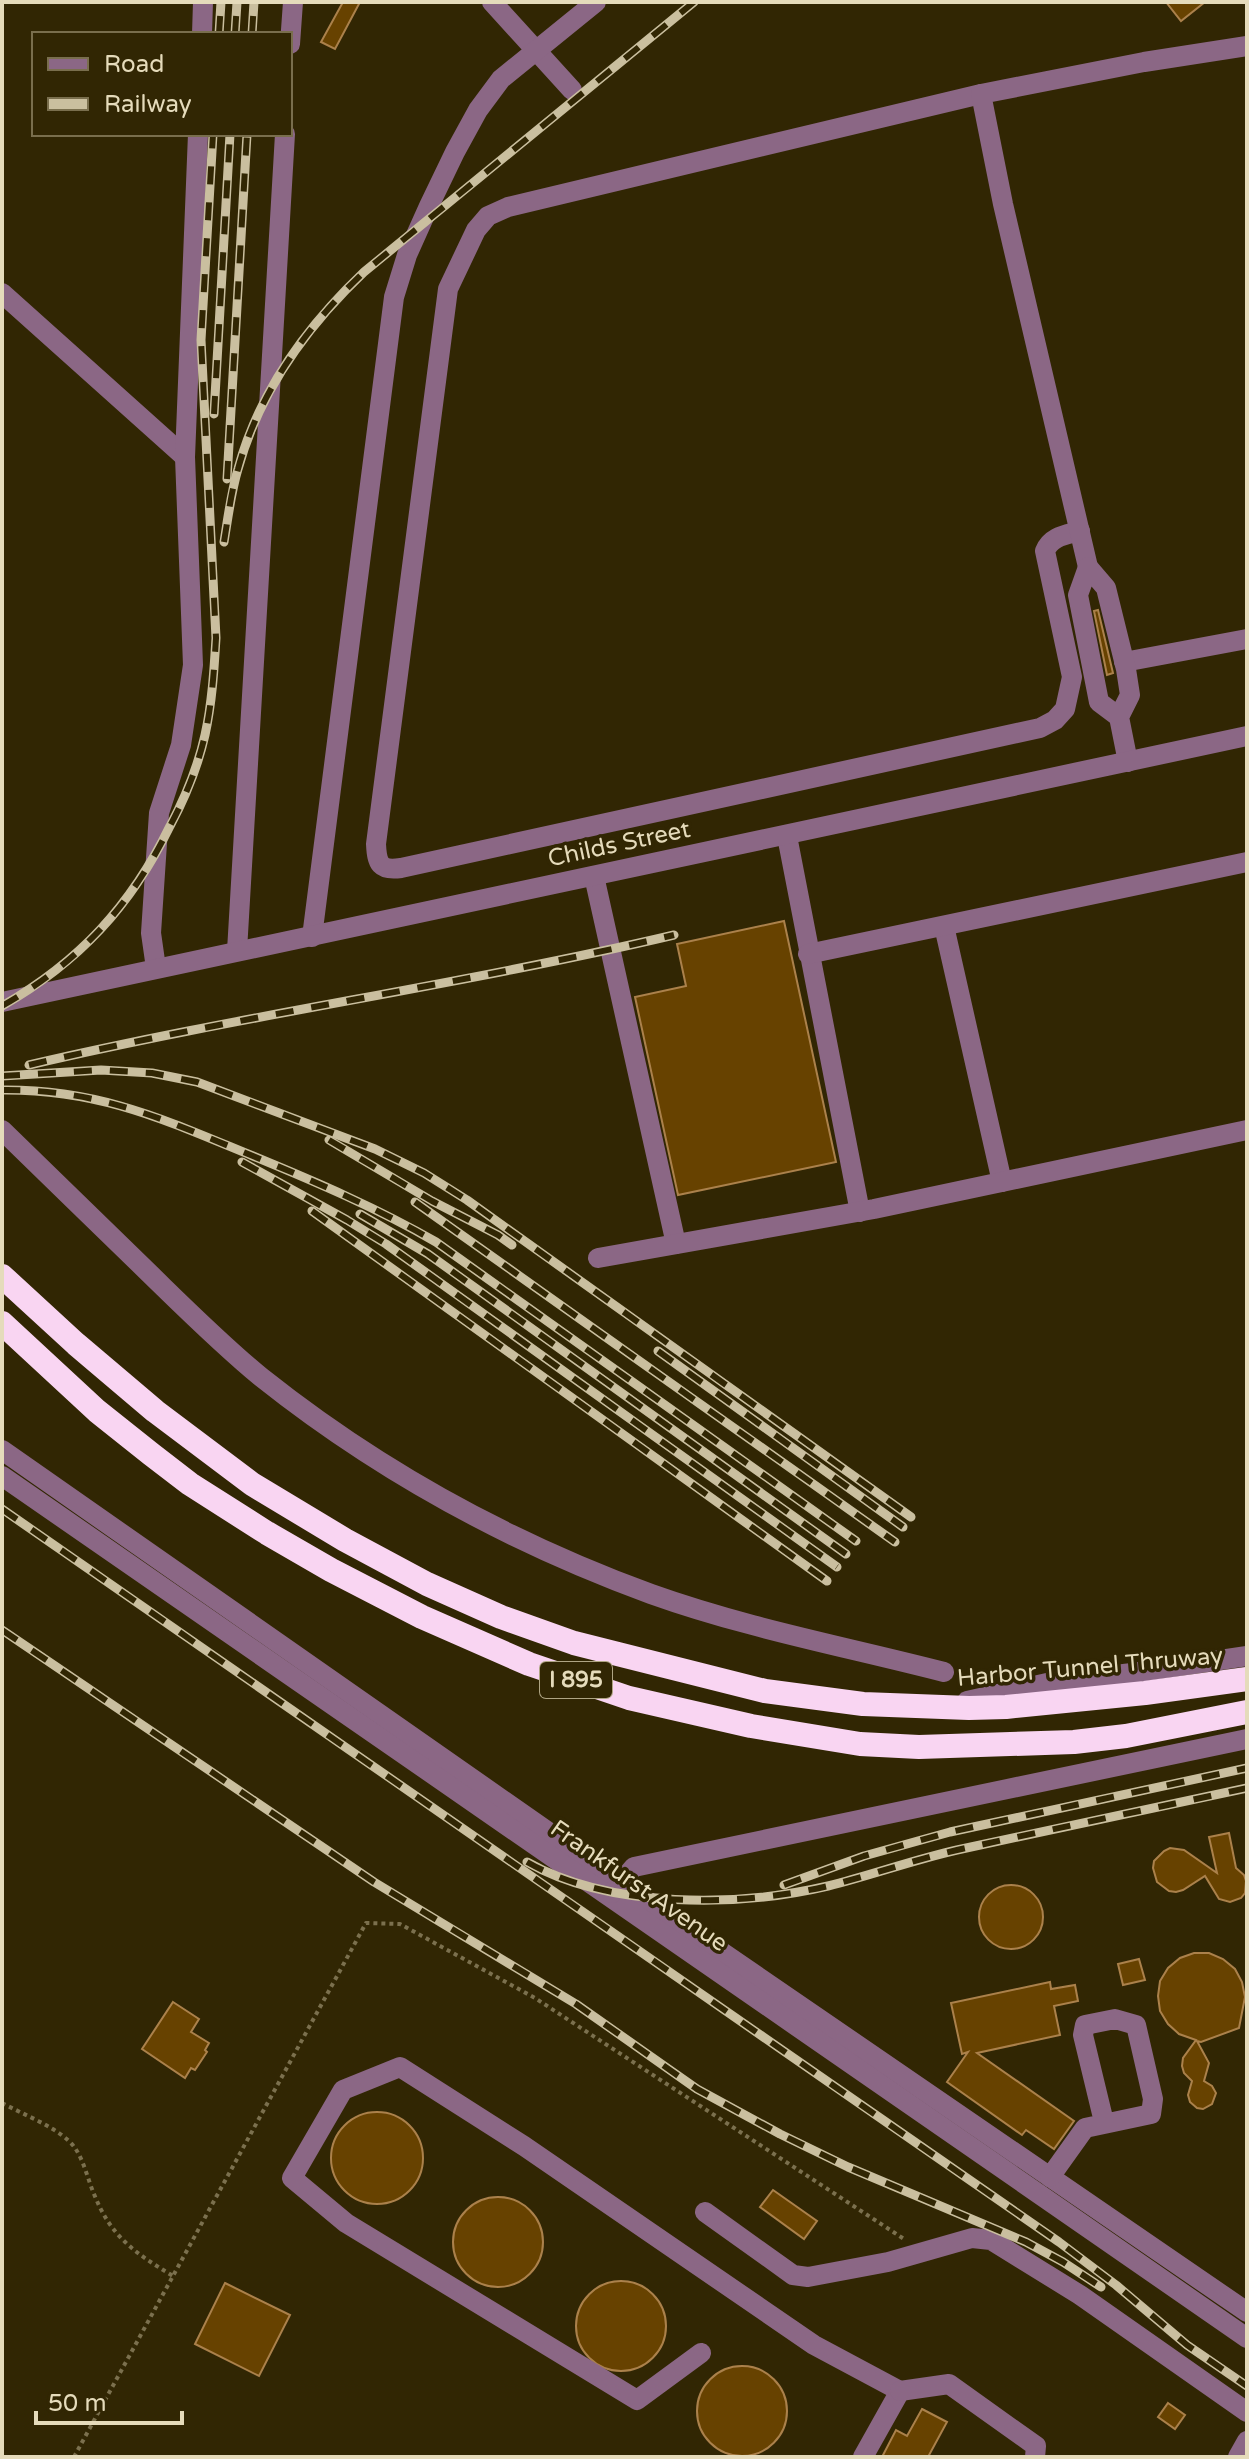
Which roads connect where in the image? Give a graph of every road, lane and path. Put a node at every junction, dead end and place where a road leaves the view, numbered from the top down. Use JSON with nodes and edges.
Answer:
{"nodes":[{"id":1,"x":203,"y":2,"type":"edge"},
{"id":2,"x":309,"y":2,"type":"edge"},
{"id":3,"x":492,"y":2,"type":"edge"},
{"id":4,"x":596,"y":2,"type":"edge"},
{"id":5,"x":292,"y":12,"type":"edge"},
{"id":6,"x":202,"y":32,"type":"edge"},
{"id":7,"x":291,"y":32,"type":"edge"},
{"id":8,"x":1247,"y":46,"type":"edge"},
{"id":9,"x":535,"y":51,"type":"junction"},
{"id":10,"x":572,"y":90,"type":"dead end"},
{"id":11,"x":981,"y":94,"type":"junction"},
{"id":12,"x":198,"y":136,"type":"edge"},
{"id":13,"x":285,"y":136,"type":"edge"},
{"id":14,"x":2,"y":293,"type":"edge"},
{"id":15,"x":185,"y":457,"type":"junction"},
{"id":16,"x":1080,"y":531,"type":"junction"},
{"id":17,"x":1088,"y":567,"type":"junction"},
{"id":18,"x":1247,"y":639,"type":"edge"},
{"id":19,"x":1124,"y":662,"type":"junction"},
{"id":20,"x":1119,"y":717,"type":"junction"},
{"id":21,"x":1247,"y":736,"type":"edge"},
{"id":22,"x":1128,"y":762,"type":"junction"},
{"id":23,"x":787,"y":836,"type":"junction"},
{"id":24,"x":1247,"y":862,"type":"edge"},
{"id":25,"x":594,"y":876,"type":"junction"},
{"id":26,"x":944,"y":926,"type":"junction"},
{"id":27,"x":312,"y":937,"type":"junction"},
{"id":28,"x":237,"y":951,"type":"junction"},
{"id":29,"x":808,"y":954,"type":"junction"},
{"id":30,"x":156,"y":968,"type":"junction"},
{"id":31,"x":2,"y":1002,"type":"edge"},
{"id":32,"x":2,"y":1130,"type":"edge"},
{"id":33,"x":1247,"y":1130,"type":"edge"},
{"id":34,"x":1002,"y":1182,"type":"junction"},
{"id":35,"x":860,"y":1212,"type":"junction"},
{"id":36,"x":676,"y":1244,"type":"junction"},
{"id":37,"x":598,"y":1258,"type":"dead end"},
{"id":38,"x":2,"y":1276,"type":"edge"},
{"id":39,"x":2,"y":1323,"type":"edge"},
{"id":40,"x":2,"y":1450,"type":"edge"},
{"id":41,"x":2,"y":1476,"type":"edge"},
{"id":42,"x":1247,"y":1656,"type":"edge"},
{"id":43,"x":944,"y":1672,"type":"dead end"},
{"id":44,"x":1247,"y":1679,"type":"edge"},
{"id":45,"x":941,"y":1707,"type":"junction"},
{"id":46,"x":1247,"y":1712,"type":"edge"},
{"id":47,"x":1247,"y":1739,"type":"edge"},
{"id":48,"x":615,"y":1889,"type":"junction"},
{"id":49,"x":2,"y":2103,"type":"edge"},
{"id":50,"x":1104,"y":2122,"type":"junction"},
{"id":51,"x":1050,"y":2177,"type":"junction"},
{"id":52,"x":705,"y":2212,"type":"dead end"},
{"id":53,"x":925,"y":2252,"type":"junction"},
{"id":54,"x":174,"y":2277,"type":"junction"},
{"id":55,"x":1247,"y":2312,"type":"edge"},
{"id":56,"x":1247,"y":2338,"type":"edge"},
{"id":57,"x":701,"y":2353,"type":"dead end"},
{"id":58,"x":900,"y":2391,"type":"junction"},
{"id":59,"x":1247,"y":2412,"type":"edge"},
{"id":60,"x":1247,"y":2441,"type":"edge"},
{"id":61,"x":74,"y":2457,"type":"edge"},
{"id":62,"x":863,"y":2457,"type":"edge"},
{"id":63,"x":1035,"y":2457,"type":"edge"},
{"id":64,"x":1238,"y":2457,"type":"edge"}],
"edges":[{"from":1,"to":6,"type":"street"},
{"from":2,"to":5,"type":"street"},
{"from":3,"to":9,"type":"street"},
{"from":4,"to":9,"type":"street"},
{"from":5,"to":7,"type":"street"},
{"from":8,"to":11,"type":"street"},
{"from":9,"to":10,"type":"street"},
{"from":9,"to":27,"type":"street"},
{"from":11,"to":16,"type":"street"},
{"from":11,"to":16,"type":"street"},
{"from":12,"to":15,"type":"street"},
{"from":13,"to":28,"type":"street"},
{"from":14,"to":15,"type":"street"},
{"from":15,"to":30,"type":"street"},
{"from":16,"to":17,"type":"street"},
{"from":17,"to":19,"type":"street"},
{"from":17,"to":20,"type":"street"},
{"from":18,"to":19,"type":"street"},
{"from":19,"to":20,"type":"street"},
{"from":20,"to":22,"type":"street"},
{"from":21,"to":22,"type":"street","name":"Childs Street"},
{"from":22,"to":23,"type":"street","name":"Childs Street"},
{"from":23,"to":25,"type":"street","name":"Childs Street"},
{"from":23,"to":29,"type":"street"},
{"from":24,"to":26,"type":"street"},
{"from":25,"to":27,"type":"street","name":"Childs Street"},
{"from":25,"to":36,"type":"street"},
{"from":26,"to":29,"type":"street"},
{"from":26,"to":34,"type":"street"},
{"from":27,"to":28,"type":"street","name":"Childs Street"},
{"from":28,"to":30,"type":"street","name":"Childs Street"},
{"from":29,"to":35,"type":"street"},
{"from":30,"to":31,"type":"street","name":"Childs Street"},
{"from":32,"to":43,"type":"street"},
{"from":33,"to":34,"type":"street"},
{"from":34,"to":35,"type":"street"},
{"from":35,"to":36,"type":"street"},
{"from":36,"to":37,"type":"street"},
{"from":38,"to":45,"type":"highway","name":"Harbor Tunnel Thruway","number":"I 895"},
{"from":39,"to":46,"type":"highway","number":"I 895"},
{"from":40,"to":48,"type":"street","name":"Frankfurst Avenue"},
{"from":41,"to":48,"type":"street","name":"Frankfurst Avenue"},
{"from":42,"to":45,"type":"street"},
{"from":44,"to":45,"type":"highway","name":"Harbor Tunnel Thruway","number":"I 895"},
{"from":47,"to":48,"type":"street"},
{"from":48,"to":51,"type":"street","name":"Frankfurst Avenue"},
{"from":48,"to":56,"type":"street","name":"Frankfurst Avenue"},
{"from":49,"to":54,"type":"path"},
{"from":50,"to":50,"type":"street"},
{"from":50,"to":51,"type":"street"},
{"from":51,"to":55,"type":"street","name":"Frankfurst Avenue"},
{"from":52,"to":53,"type":"street"},
{"from":53,"to":54,"type":"path"},
{"from":53,"to":59,"type":"street"},
{"from":54,"to":61,"type":"path"},
{"from":57,"to":58,"type":"street"},
{"from":58,"to":62,"type":"street"},
{"from":58,"to":63,"type":"street"},
{"from":60,"to":64,"type":"street"}]}
